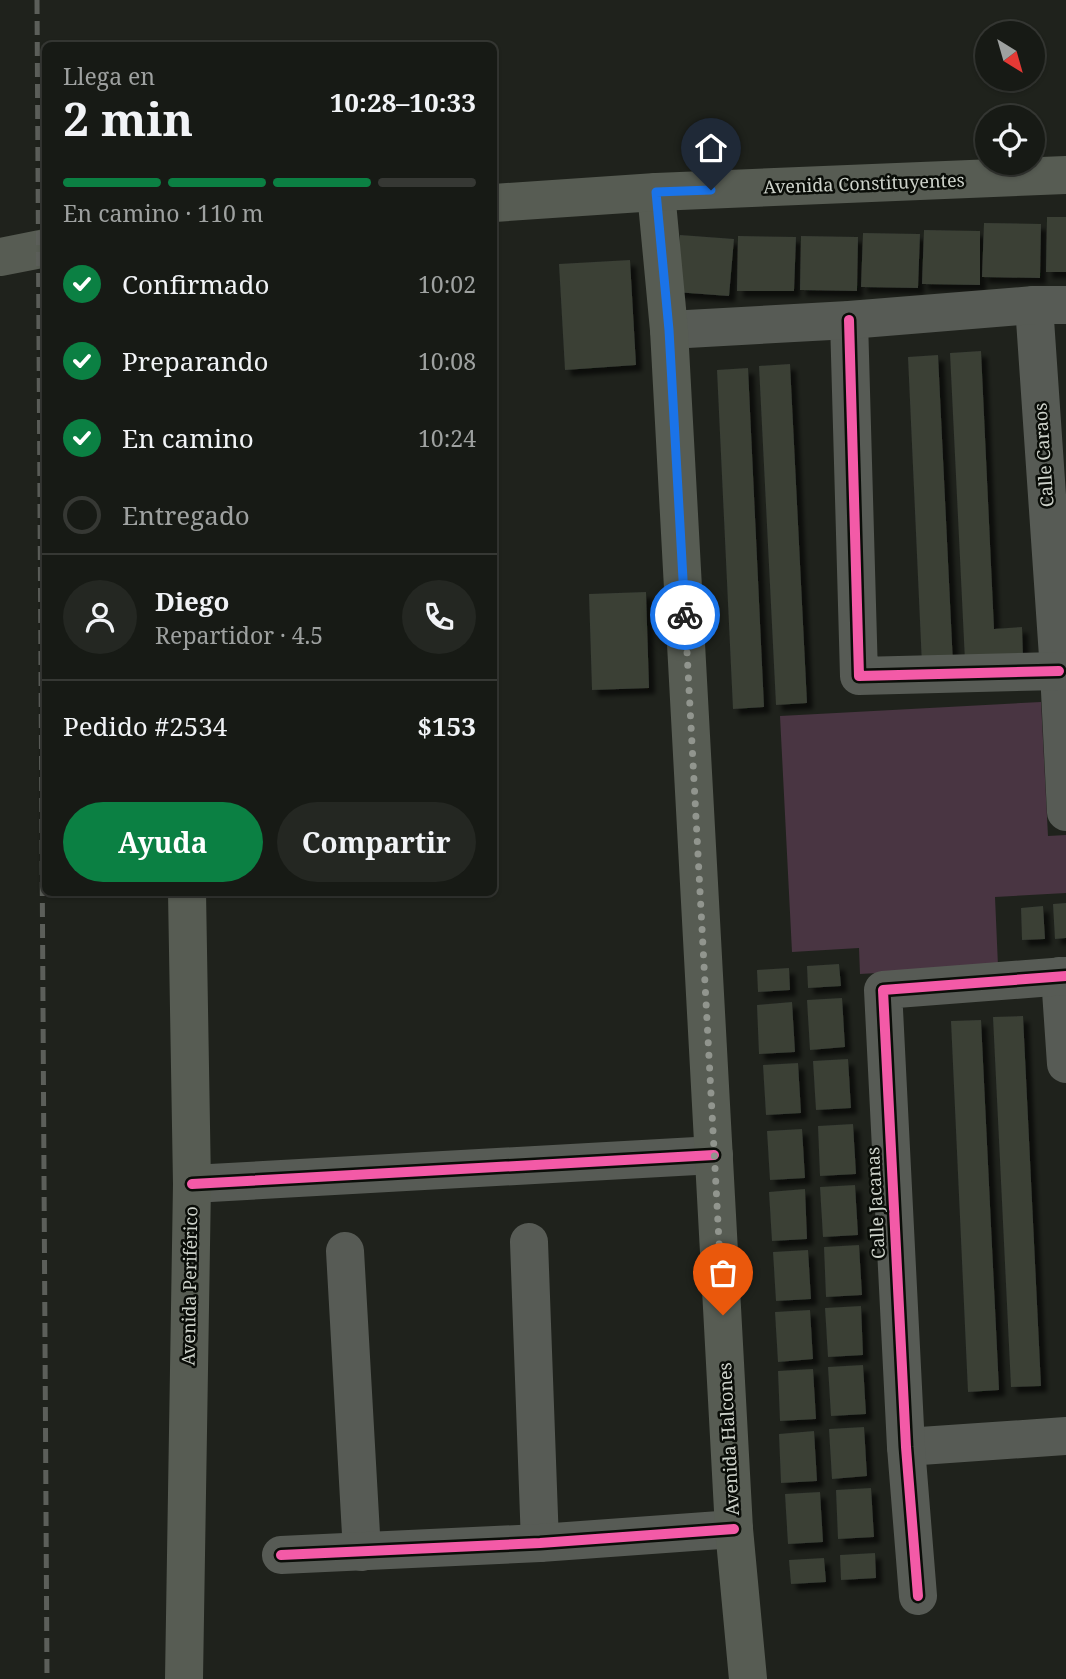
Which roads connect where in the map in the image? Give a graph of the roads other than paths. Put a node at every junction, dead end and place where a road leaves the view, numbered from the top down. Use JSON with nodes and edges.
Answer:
{"nodes":[{"id":1,"x":1066,"y":175,"type":"edge"},
{"id":2,"x":656,"y":192,"type":"junction"},
{"id":3,"x":497,"y":203,"type":"edge"},
{"id":4,"x":42,"y":249,"type":"edge"},
{"id":5,"x":0,"y":257,"type":"edge"},
{"id":6,"x":1050,"y":305,"type":"edge"},
{"id":7,"x":849,"y":320,"type":"junction"},
{"id":8,"x":686,"y":329,"type":"junction"},
{"id":9,"x":1059,"y":671,"type":"junction"},
{"id":10,"x":1066,"y":812,"type":"edge"},
{"id":11,"x":187,"y":896,"type":"edge"},
{"id":12,"x":1063,"y":976,"type":"edge"},
{"id":13,"x":1066,"y":1064,"type":"edge"},
{"id":14,"x":714,"y":1155,"type":"junction"},
{"id":15,"x":192,"y":1184,"type":"junction"},
{"id":16,"x":529,"y":1242,"type":"dead end"},
{"id":17,"x":345,"y":1251,"type":"dead end"},
{"id":18,"x":1066,"y":1436,"type":"edge"},
{"id":19,"x":906,"y":1447,"type":"junction"},
{"id":20,"x":734,"y":1529,"type":"junction"},
{"id":21,"x":540,"y":1543,"type":"junction"},
{"id":22,"x":362,"y":1552,"type":"junction"},
{"id":23,"x":281,"y":1555,"type":"dead end"},
{"id":24,"x":918,"y":1596,"type":"dead end"},
{"id":25,"x":184,"y":1679,"type":"edge"},
{"id":26,"x":748,"y":1679,"type":"edge"}],
"edges":[{"from":1,"to":2,"type":"main road","name":"Avenida Constituyentes"},
{"from":2,"to":3,"type":"main road","name":"Avenida Constituyentes"},
{"from":2,"to":8,"type":"main road","name":"Avenida Halcones"},
{"from":4,"to":5,"type":"main road"},
{"from":6,"to":7,"type":"street","name":"Calle Caraos"},
{"from":6,"to":9,"type":"street","name":"Calle Caraos"},
{"from":7,"to":8,"type":"street","name":"Calle Caraos"},
{"from":7,"to":9,"type":"street"},
{"from":8,"to":14,"type":"main road","name":"Avenida Halcones"},
{"from":9,"to":10,"type":"street","name":"Calle Caraos"},
{"from":11,"to":15,"type":"main road","name":"Avenida Periférico"},
{"from":12,"to":13,"type":"street","name":"Calle Jacanas"},
{"from":12,"to":19,"type":"street","name":"Calle Jacanas"},
{"from":14,"to":15,"type":"street"},
{"from":14,"to":20,"type":"main road","name":"Avenida Halcones"},
{"from":15,"to":25,"type":"main road","name":"Avenida Periférico"},
{"from":16,"to":21,"type":"street"},
{"from":17,"to":22,"type":"street"},
{"from":18,"to":19,"type":"street"},
{"from":19,"to":24,"type":"street","name":"Calle Jacanas"},
{"from":20,"to":21,"type":"street"},
{"from":20,"to":26,"type":"main road","name":"Avenida Halcones"},
{"from":21,"to":22,"type":"street"},
{"from":22,"to":23,"type":"street"}]}
